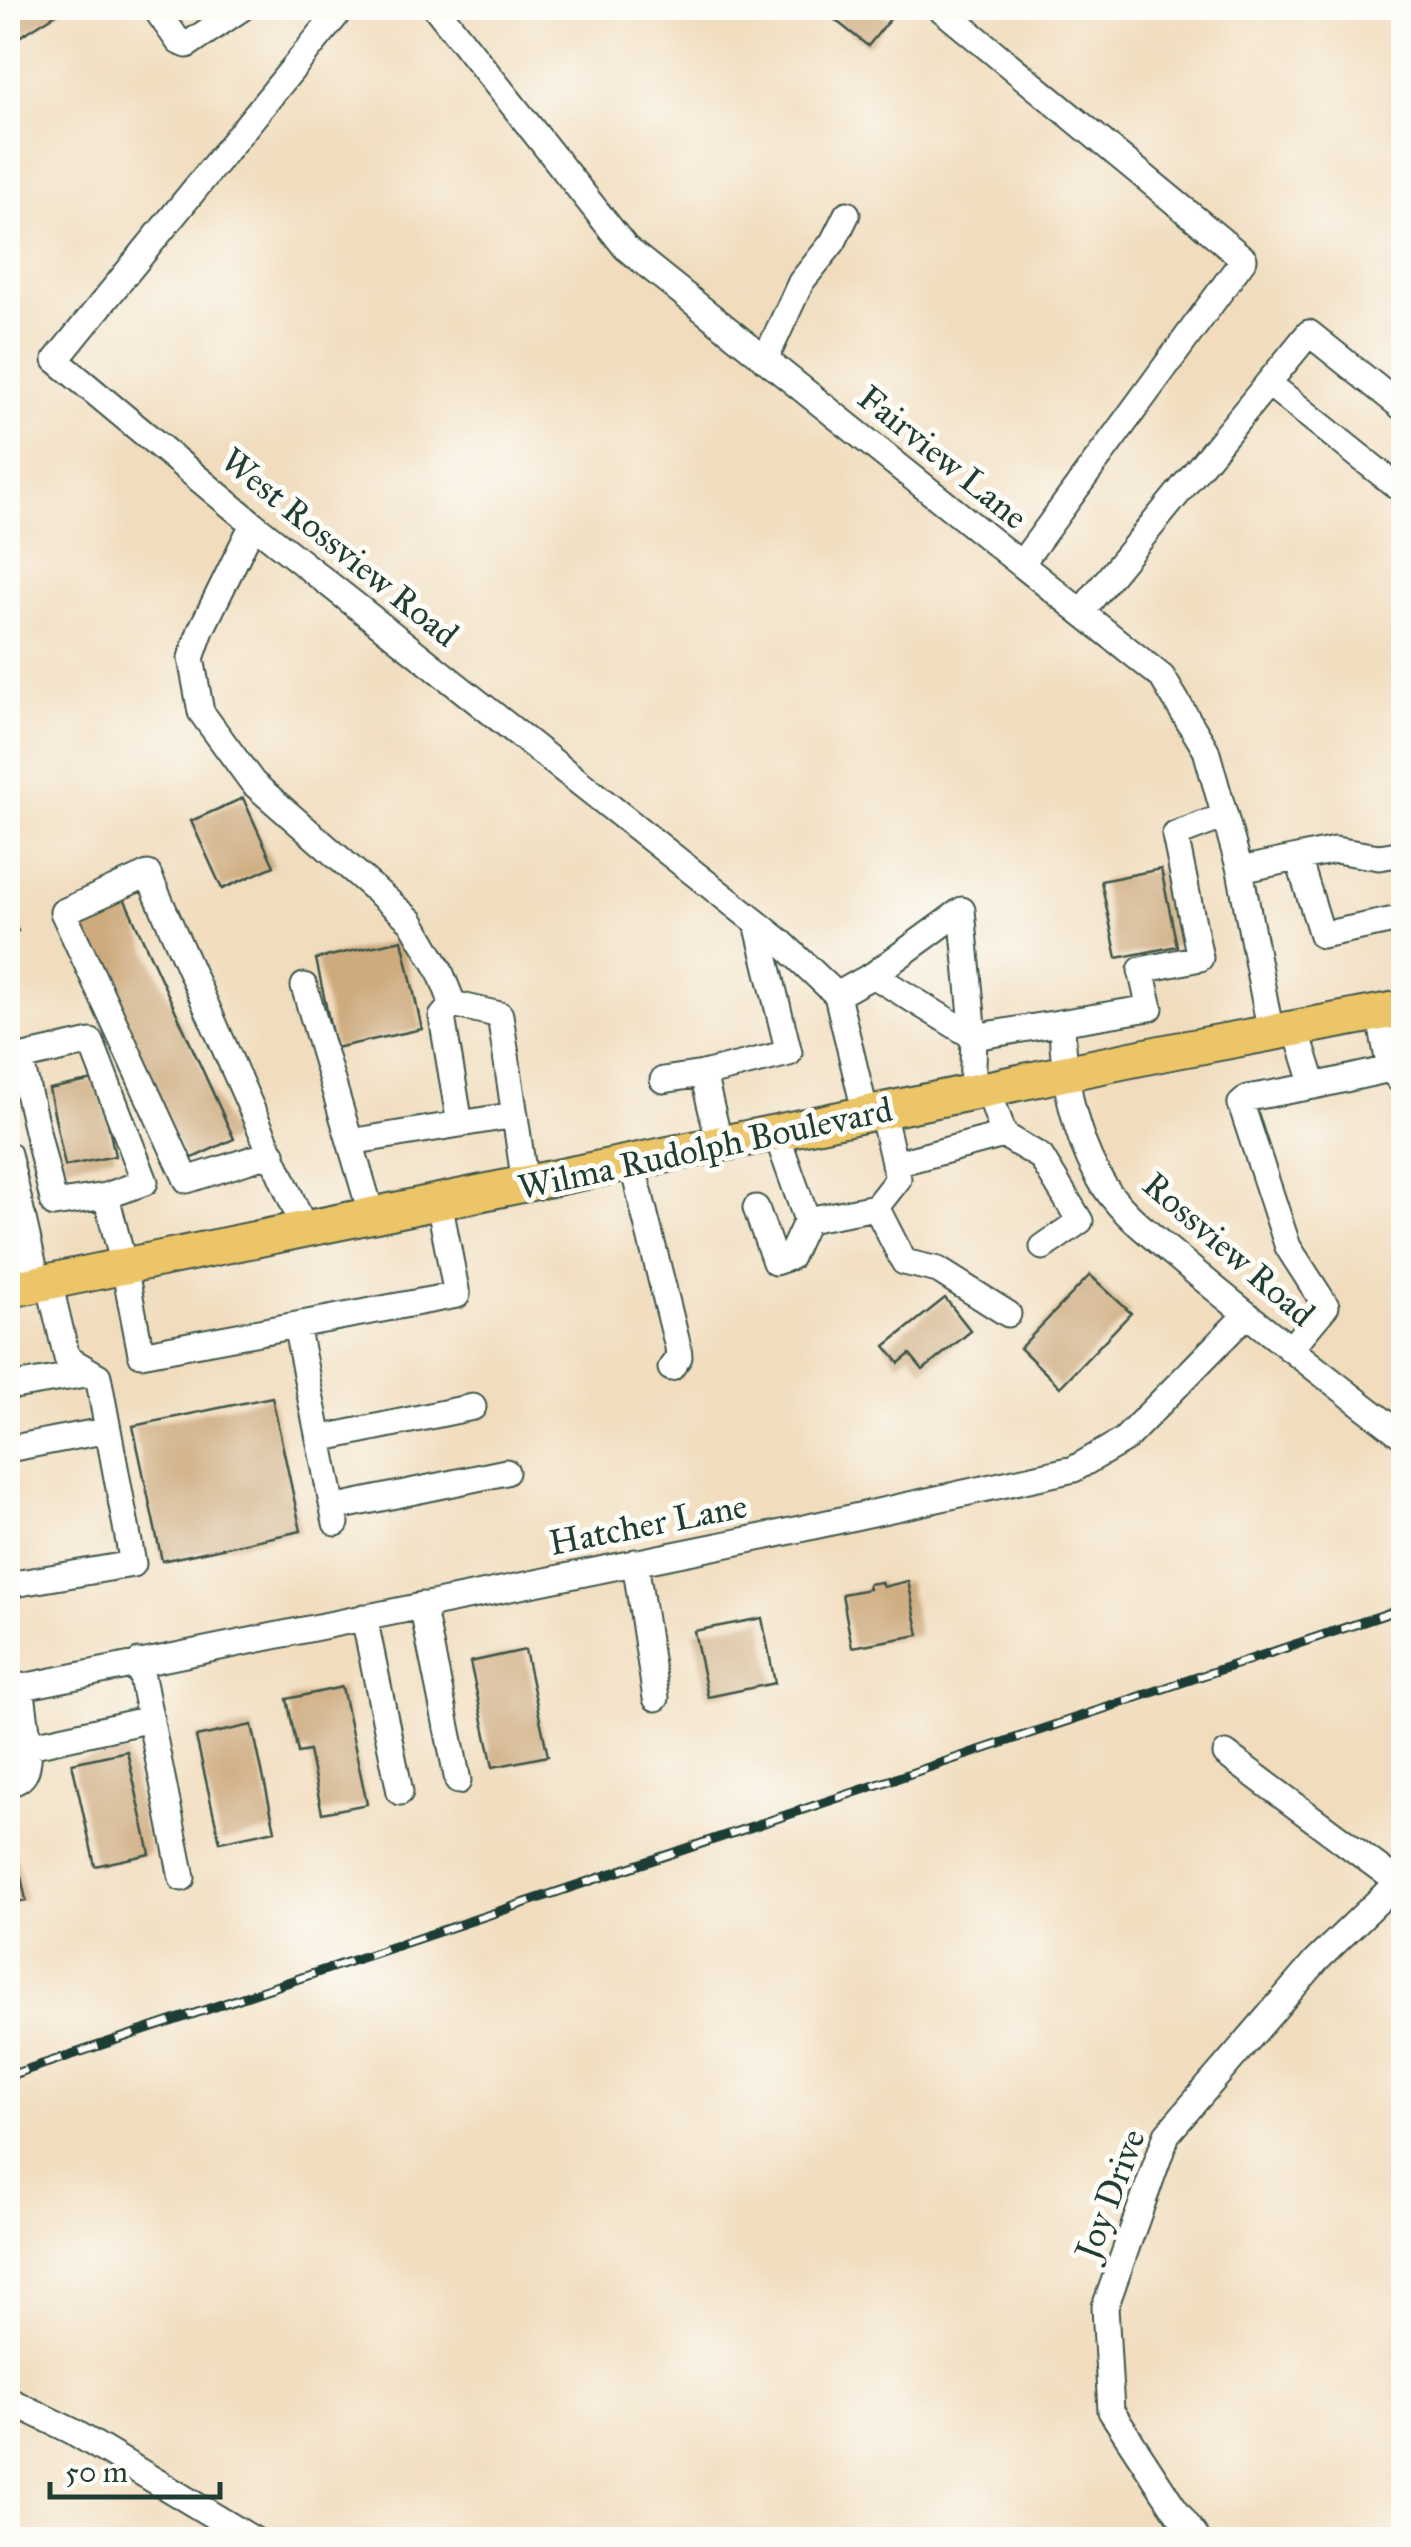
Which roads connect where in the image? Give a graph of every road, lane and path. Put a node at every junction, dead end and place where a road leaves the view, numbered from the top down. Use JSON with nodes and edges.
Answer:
{"nodes":[{"id":1,"x":155,"y":8,"type":"edge"},
{"id":2,"x":242,"y":8,"type":"edge"},
{"id":3,"x":342,"y":8,"type":"edge"},
{"id":4,"x":436,"y":8,"type":"edge"},
{"id":5,"x":940,"y":8,"type":"edge"},
{"id":6,"x":847,"y":214,"type":"dead end"},
{"id":7,"x":765,"y":360,"type":"junction"},
{"id":8,"x":1268,"y":384,"type":"junction"},
{"id":9,"x":1404,"y":409,"type":"edge"},
{"id":10,"x":1404,"y":492,"type":"edge"},
{"id":11,"x":252,"y":524,"type":"junction"},
{"id":12,"x":1021,"y":564,"type":"junction"},
{"id":13,"x":1081,"y":612,"type":"junction"},
{"id":14,"x":1226,"y":816,"type":"junction"},
{"id":15,"x":1404,"y":853,"type":"edge"},
{"id":16,"x":1298,"y":858,"type":"junction"},
{"id":17,"x":1240,"y":870,"type":"junction"},
{"id":18,"x":1404,"y":918,"type":"edge"},
{"id":19,"x":756,"y":923,"type":"junction"},
{"id":20,"x":814,"y":974,"type":"junction"},
{"id":21,"x":873,"y":974,"type":"junction"},
{"id":22,"x":304,"y":986,"type":"dead end"},
{"id":23,"x":777,"y":996,"type":"junction"},
{"id":24,"x":837,"y":996,"type":"junction"},
{"id":25,"x":453,"y":1004,"type":"junction"},
{"id":26,"x":1150,"y":1008,"type":"junction"},
{"id":27,"x":1391,"y":1010,"type":"edge"},
{"id":28,"x":1062,"y":1023,"type":"junction"},
{"id":29,"x":1284,"y":1031,"type":"junction"},
{"id":30,"x":974,"y":1037,"type":"junction"},
{"id":31,"x":1164,"y":1053,"type":"junction"},
{"id":32,"x":703,"y":1074,"type":"junction"},
{"id":33,"x":1063,"y":1074,"type":"junction"},
{"id":34,"x":1397,"y":1077,"type":"edge"},
{"id":35,"x":663,"y":1080,"type":"dead end"},
{"id":36,"x":1314,"y":1086,"type":"junction"},
{"id":37,"x":980,"y":1091,"type":"junction"},
{"id":38,"x":874,"y":1113,"type":"junction"},
{"id":39,"x":515,"y":1115,"type":"junction"},
{"id":40,"x":460,"y":1124,"type":"junction"},
{"id":41,"x":776,"y":1133,"type":"junction"},
{"id":42,"x":1004,"y":1135,"type":"junction"},
{"id":43,"x":350,"y":1142,"type":"junction"},
{"id":44,"x":720,"y":1144,"type":"junction"},
{"id":45,"x":272,"y":1153,"type":"junction"},
{"id":46,"x":8,"y":1154,"type":"edge"},
{"id":47,"x":632,"y":1163,"type":"junction"},
{"id":48,"x":894,"y":1164,"type":"junction"},
{"id":49,"x":1093,"y":1165,"type":"junction"},
{"id":50,"x":1055,"y":1182,"type":"junction"},
{"id":51,"x":526,"y":1184,"type":"junction"},
{"id":52,"x":12,"y":1194,"type":"edge"},
{"id":53,"x":106,"y":1196,"type":"junction"},
{"id":54,"x":439,"y":1202,"type":"junction"},
{"id":55,"x":876,"y":1207,"type":"junction"},
{"id":56,"x":756,"y":1208,"type":"dead end"},
{"id":57,"x":372,"y":1216,"type":"junction"},
{"id":58,"x":807,"y":1220,"type":"junction"},
{"id":59,"x":306,"y":1230,"type":"junction"},
{"id":60,"x":1043,"y":1247,"type":"dead end"},
{"id":61,"x":124,"y":1266,"type":"junction"},
{"id":62,"x":32,"y":1286,"type":"edge"},
{"id":63,"x":1008,"y":1314,"type":"dead end"},
{"id":64,"x":1246,"y":1315,"type":"junction"},
{"id":65,"x":296,"y":1325,"type":"junction"},
{"id":66,"x":1290,"y":1349,"type":"junction"},
{"id":67,"x":671,"y":1368,"type":"dead end"},
{"id":68,"x":92,"y":1372,"type":"junction"},
{"id":69,"x":8,"y":1387,"type":"edge"},
{"id":70,"x":473,"y":1408,"type":"dead end"},
{"id":71,"x":108,"y":1430,"type":"junction"},
{"id":72,"x":1404,"y":1437,"type":"edge"},
{"id":73,"x":319,"y":1438,"type":"junction"},
{"id":74,"x":8,"y":1449,"type":"edge"},
{"id":75,"x":506,"y":1472,"type":"dead end"},
{"id":76,"x":635,"y":1562,"type":"junction"},
{"id":77,"x":8,"y":1586,"type":"edge"},
{"id":78,"x":422,"y":1605,"type":"junction"},
{"id":79,"x":364,"y":1617,"type":"junction"},
{"id":80,"x":140,"y":1662,"type":"junction"},
{"id":81,"x":14,"y":1688,"type":"edge"},
{"id":82,"x":656,"y":1698,"type":"dead end"},
{"id":83,"x":150,"y":1718,"type":"junction"},
{"id":84,"x":29,"y":1746,"type":"junction"},
{"id":85,"x":1226,"y":1754,"type":"dead end"},
{"id":86,"x":458,"y":1781,"type":"dead end"},
{"id":87,"x":8,"y":1784,"type":"edge"},
{"id":88,"x":400,"y":1792,"type":"dead end"},
{"id":89,"x":182,"y":1878,"type":"dead end"},
{"id":90,"x":1401,"y":1879,"type":"edge"},
{"id":91,"x":8,"y":2400,"type":"edge"},
{"id":92,"x":254,"y":2540,"type":"edge"},
{"id":93,"x":1198,"y":2540,"type":"edge"}],
"edges":[{"from":1,"to":2,"type":"street"},
{"from":3,"to":11,"type":"street","name":"West Rossview Road"},
{"from":4,"to":7,"type":"street","name":"Fairview Lane"},
{"from":5,"to":12,"type":"street"},
{"from":6,"to":7,"type":"street"},
{"from":7,"to":12,"type":"street","name":"Fairview Lane"},
{"from":8,"to":9,"type":"street"},
{"from":8,"to":10,"type":"street"},
{"from":8,"to":13,"type":"street"},
{"from":11,"to":19,"type":"street","name":"West Rossview Road"},
{"from":11,"to":25,"type":"street"},
{"from":12,"to":13,"type":"street","name":"Fairview Lane"},
{"from":13,"to":14,"type":"street","name":"Fairview Lane"},
{"from":14,"to":17,"type":"street","name":"Fairview Lane"},
{"from":14,"to":26,"type":"street"},
{"from":15,"to":16,"type":"street"},
{"from":16,"to":17,"type":"street"},
{"from":16,"to":18,"type":"street"},
{"from":17,"to":29,"type":"street","name":"Fairview Lane"},
{"from":19,"to":20,"type":"street","name":"West Rossview Road"},
{"from":19,"to":23,"type":"street"},
{"from":20,"to":23,"type":"street"},
{"from":20,"to":24,"type":"street","name":"West Rossview Road"},
{"from":21,"to":24,"type":"street"},
{"from":21,"to":30,"type":"street"},
{"from":21,"to":30,"type":"street"},
{"from":22,"to":43,"type":"street"},
{"from":23,"to":32,"type":"street"},
{"from":24,"to":38,"type":"street"},
{"from":25,"to":39,"type":"street"},
{"from":25,"to":40,"type":"street"},
{"from":26,"to":28,"type":"street"},
{"from":26,"to":31,"type":"street"},
{"from":27,"to":29,"type":"highway","name":"Wilma Rudolph Boulevard"},
{"from":27,"to":34,"type":"street"},
{"from":28,"to":30,"type":"street"},
{"from":28,"to":33,"type":"street","name":"Rossview Road"},
{"from":29,"to":31,"type":"highway","name":"Wilma Rudolph Boulevard"},
{"from":29,"to":36,"type":"street","name":"Fairview Lane"},
{"from":30,"to":37,"type":"street"},
{"from":31,"to":33,"type":"highway","name":"Wilma Rudolph Boulevard"},
{"from":32,"to":35,"type":"street"},
{"from":32,"to":44,"type":"street"},
{"from":33,"to":37,"type":"highway","name":"Wilma Rudolph Boulevard"},
{"from":33,"to":49,"type":"street","name":"Rossview Road"},
{"from":34,"to":36,"type":"street"},
{"from":36,"to":66,"type":"street"},
{"from":37,"to":38,"type":"highway","name":"Wilma Rudolph Boulevard"},
{"from":37,"to":42,"type":"street"},
{"from":38,"to":41,"type":"highway","name":"Wilma Rudolph Boulevard"},
{"from":38,"to":48,"type":"street"},
{"from":39,"to":40,"type":"street"},
{"from":39,"to":51,"type":"street"},
{"from":40,"to":43,"type":"street"},
{"from":41,"to":44,"type":"highway","name":"Wilma Rudolph Boulevard"},
{"from":41,"to":58,"type":"street"},
{"from":42,"to":48,"type":"street"},
{"from":42,"to":50,"type":"street"},
{"from":43,"to":57,"type":"street"},
{"from":44,"to":47,"type":"highway","name":"Wilma Rudolph Boulevard"},
{"from":45,"to":45,"type":"street"},
{"from":45,"to":59,"type":"street"},
{"from":46,"to":52,"type":"street"},
{"from":47,"to":51,"type":"highway","name":"Wilma Rudolph Boulevard"},
{"from":47,"to":67,"type":"street"},
{"from":48,"to":55,"type":"street"},
{"from":49,"to":50,"type":"street"},
{"from":49,"to":64,"type":"street","name":"Rossview Road"},
{"from":50,"to":60,"type":"street"},
{"from":51,"to":54,"type":"highway","name":"Wilma Rudolph Boulevard"},
{"from":52,"to":62,"type":"street"},
{"from":53,"to":53,"type":"street"},
{"from":53,"to":61,"type":"street"},
{"from":54,"to":57,"type":"highway","name":"Wilma Rudolph Boulevard"},
{"from":54,"to":65,"type":"street"},
{"from":55,"to":58,"type":"street"},
{"from":55,"to":63,"type":"street"},
{"from":56,"to":58,"type":"street"},
{"from":57,"to":59,"type":"highway","name":"Wilma Rudolph Boulevard"},
{"from":59,"to":61,"type":"highway","name":"Wilma Rudolph Boulevard"},
{"from":61,"to":62,"type":"highway","name":"Wilma Rudolph Boulevard"},
{"from":61,"to":65,"type":"street"},
{"from":62,"to":68,"type":"street"},
{"from":64,"to":66,"type":"street","name":"Rossview Road"},
{"from":64,"to":76,"type":"street","name":"Hatcher Lane"},
{"from":65,"to":73,"type":"street"},
{"from":66,"to":72,"type":"street","name":"Rossview Road"},
{"from":68,"to":69,"type":"street"},
{"from":68,"to":71,"type":"street"},
{"from":70,"to":73,"type":"street"},
{"from":71,"to":74,"type":"street"},
{"from":71,"to":77,"type":"street"},
{"from":73,"to":75,"type":"street"},
{"from":76,"to":78,"type":"street","name":"Hatcher Lane"},
{"from":76,"to":82,"type":"street"},
{"from":78,"to":79,"type":"street","name":"Hatcher Lane"},
{"from":78,"to":86,"type":"street"},
{"from":79,"to":80,"type":"street","name":"Hatcher Lane"},
{"from":79,"to":88,"type":"street"},
{"from":80,"to":81,"type":"street","name":"Hatcher Lane"},
{"from":80,"to":83,"type":"street"},
{"from":81,"to":84,"type":"street"},
{"from":83,"to":84,"type":"street"},
{"from":83,"to":89,"type":"street"},
{"from":84,"to":87,"type":"street"},
{"from":85,"to":90,"type":"street"},
{"from":90,"to":93,"type":"street","name":"Joy Drive"},
{"from":91,"to":92,"type":"street"}]}
